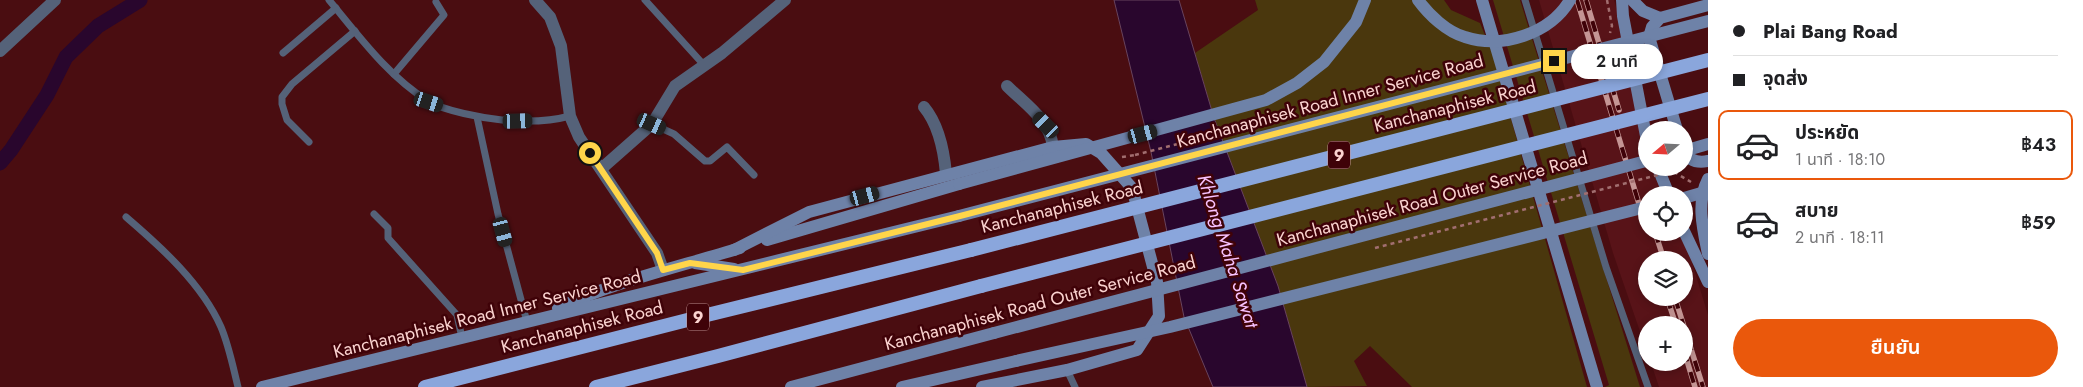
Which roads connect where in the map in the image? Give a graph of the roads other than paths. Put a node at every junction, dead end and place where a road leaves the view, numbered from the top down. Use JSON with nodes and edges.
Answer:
{"nodes":[{"id":1,"x":55,"y":0,"type":"edge"},
{"id":2,"x":329,"y":0,"type":"edge"},
{"id":3,"x":535,"y":0,"type":"edge"},
{"id":4,"x":646,"y":0,"type":"edge"},
{"id":5,"x":785,"y":0,"type":"edge"},
{"id":6,"x":1365,"y":0,"type":"edge"},
{"id":7,"x":1418,"y":0,"type":"edge"},
{"id":8,"x":1482,"y":0,"type":"edge"},
{"id":9,"x":1525,"y":0,"type":"edge"},
{"id":10,"x":1570,"y":0,"type":"edge"},
{"id":11,"x":1622,"y":0,"type":"edge"},
{"id":12,"x":1632,"y":0,"type":"edge"},
{"id":13,"x":436,"y":2,"type":"dead end"},
{"id":14,"x":1708,"y":5,"type":"edge"},
{"id":15,"x":336,"y":8,"type":"junction"},
{"id":16,"x":1660,"y":18,"type":"junction"},
{"id":17,"x":1708,"y":21,"type":"edge"},
{"id":18,"x":355,"y":31,"type":"junction"},
{"id":19,"x":0,"y":51,"type":"edge"},
{"id":20,"x":283,"y":54,"type":"dead end"},
{"id":21,"x":1708,"y":60,"type":"edge"},
{"id":22,"x":703,"y":64,"type":"junction"},
{"id":23,"x":394,"y":74,"type":"junction"},
{"id":24,"x":1006,"y":86,"type":"dead end"},
{"id":25,"x":1708,"y":99,"type":"edge"},
{"id":26,"x":924,"y":107,"type":"dead end"},
{"id":27,"x":570,"y":116,"type":"junction"},
{"id":28,"x":477,"y":117,"type":"junction"},
{"id":29,"x":1643,"y":121,"type":"edge"},
{"id":30,"x":1674,"y":121,"type":"edge"},
{"id":31,"x":652,"y":124,"type":"junction"},
{"id":32,"x":309,"y":142,"type":"dead end"},
{"id":33,"x":1708,"y":144,"type":"edge"},
{"id":34,"x":1053,"y":147,"type":"junction"},
{"id":35,"x":1693,"y":148,"type":"edge"},
{"id":36,"x":1693,"y":160,"type":"edge"},
{"id":37,"x":1708,"y":162,"type":"edge"},
{"id":38,"x":1638,"y":163,"type":"edge"},
{"id":39,"x":601,"y":170,"type":"junction"},
{"id":40,"x":946,"y":174,"type":"junction"},
{"id":41,"x":754,"y":175,"type":"dead end"},
{"id":42,"x":1708,"y":179,"type":"edge"},
{"id":43,"x":1708,"y":192,"type":"edge"},
{"id":44,"x":1693,"y":196,"type":"edge"},
{"id":45,"x":1638,"y":209,"type":"edge"},
{"id":46,"x":374,"y":214,"type":"dead end"},
{"id":47,"x":126,"y":217,"type":"dead end"},
{"id":48,"x":1689,"y":241,"type":"edge"},
{"id":49,"x":734,"y":250,"type":"junction"},
{"id":50,"x":1708,"y":254,"type":"edge"},
{"id":51,"x":690,"y":263,"type":"junction"},
{"id":52,"x":663,"y":270,"type":"junction"},
{"id":53,"x":743,"y":270,"type":"junction"},
{"id":54,"x":1708,"y":282,"type":"edge"},
{"id":55,"x":529,"y":321,"type":"junction"},
{"id":56,"x":462,"y":338,"type":"junction"},
{"id":57,"x":1067,"y":370,"type":"junction"},
{"id":58,"x":1596,"y":384,"type":"edge"},
{"id":59,"x":238,"y":387,"type":"edge"},
{"id":60,"x":262,"y":387,"type":"edge"},
{"id":61,"x":425,"y":387,"type":"edge"},
{"id":62,"x":596,"y":387,"type":"edge"},
{"id":63,"x":791,"y":387,"type":"edge"},
{"id":64,"x":902,"y":387,"type":"edge"},
{"id":65,"x":982,"y":387,"type":"edge"},
{"id":66,"x":1075,"y":387,"type":"edge"},
{"id":67,"x":1648,"y":387,"type":"edge"}],
"edges":[{"from":1,"to":19,"type":"street"},
{"from":2,"to":15,"type":"lane"},
{"from":3,"to":27,"type":"street"},
{"from":4,"to":22,"type":"lane"},
{"from":5,"to":22,"type":"street"},
{"from":6,"to":49,"type":"main road","bridge":true},
{"from":7,"to":10,"type":"main road","bridge":true},
{"from":8,"to":58,"type":"main road"},
{"from":9,"to":67,"type":"lane"},
{"from":11,"to":29,"type":"main road"},
{"from":12,"to":16,"type":"main road"},
{"from":13,"to":23,"type":"lane"},
{"from":14,"to":16,"type":"main road"},
{"from":15,"to":18,"type":"lane"},
{"from":15,"to":20,"type":"lane"},
{"from":16,"to":30,"type":"main road"},
{"from":17,"to":53,"type":"main road","name":"Kanchanaphisek Road Inner Service Road","bridge":true},
{"from":18,"to":23,"type":"lane"},
{"from":18,"to":32,"type":"lane"},
{"from":21,"to":61,"type":"highway","name":"Kanchanaphisek Road","number":"9","bridge":true},
{"from":22,"to":31,"type":"street"},
{"from":23,"to":28,"type":"lane"},
{"from":24,"to":34,"type":"street"},
{"from":25,"to":62,"type":"highway","number":"9","bridge":true},
{"from":26,"to":40,"type":"street"},
{"from":27,"to":28,"type":"lane"},
{"from":27,"to":39,"type":"street"},
{"from":28,"to":55,"type":"lane"},
{"from":31,"to":39,"type":"street"},
{"from":31,"to":41,"type":"lane"},
{"from":33,"to":35,"type":"main road"},
{"from":34,"to":40,"type":"main road"},
{"from":34,"to":57,"type":"main road"},
{"from":36,"to":37,"type":"main road"},
{"from":38,"to":63,"type":"main road","name":"Kanchanaphisek Road Outer Service Road","bridge":true},
{"from":39,"to":52,"type":"street"},
{"from":40,"to":49,"type":"main road"},
{"from":42,"to":50,"type":"main road"},
{"from":43,"to":44,"type":"main road","bridge":true},
{"from":45,"to":64,"type":"main road","bridge":true},
{"from":46,"to":56,"type":"lane"},
{"from":47,"to":59,"type":"lane"},
{"from":48,"to":54,"type":"main road"},
{"from":49,"to":51,"type":"main road"},
{"from":51,"to":52,"type":"main road"},
{"from":51,"to":53,"type":"main road"},
{"from":52,"to":55,"type":"main road"},
{"from":53,"to":55,"type":"main road","name":"Kanchanaphisek Road Inner Service Road"},
{"from":55,"to":56,"type":"main road","name":"Kanchanaphisek Road Inner Service Road"},
{"from":56,"to":60,"type":"main road","name":"Kanchanaphisek Road Inner Service Road"},
{"from":57,"to":65,"type":"main road"},
{"from":57,"to":66,"type":"lane"}]}
